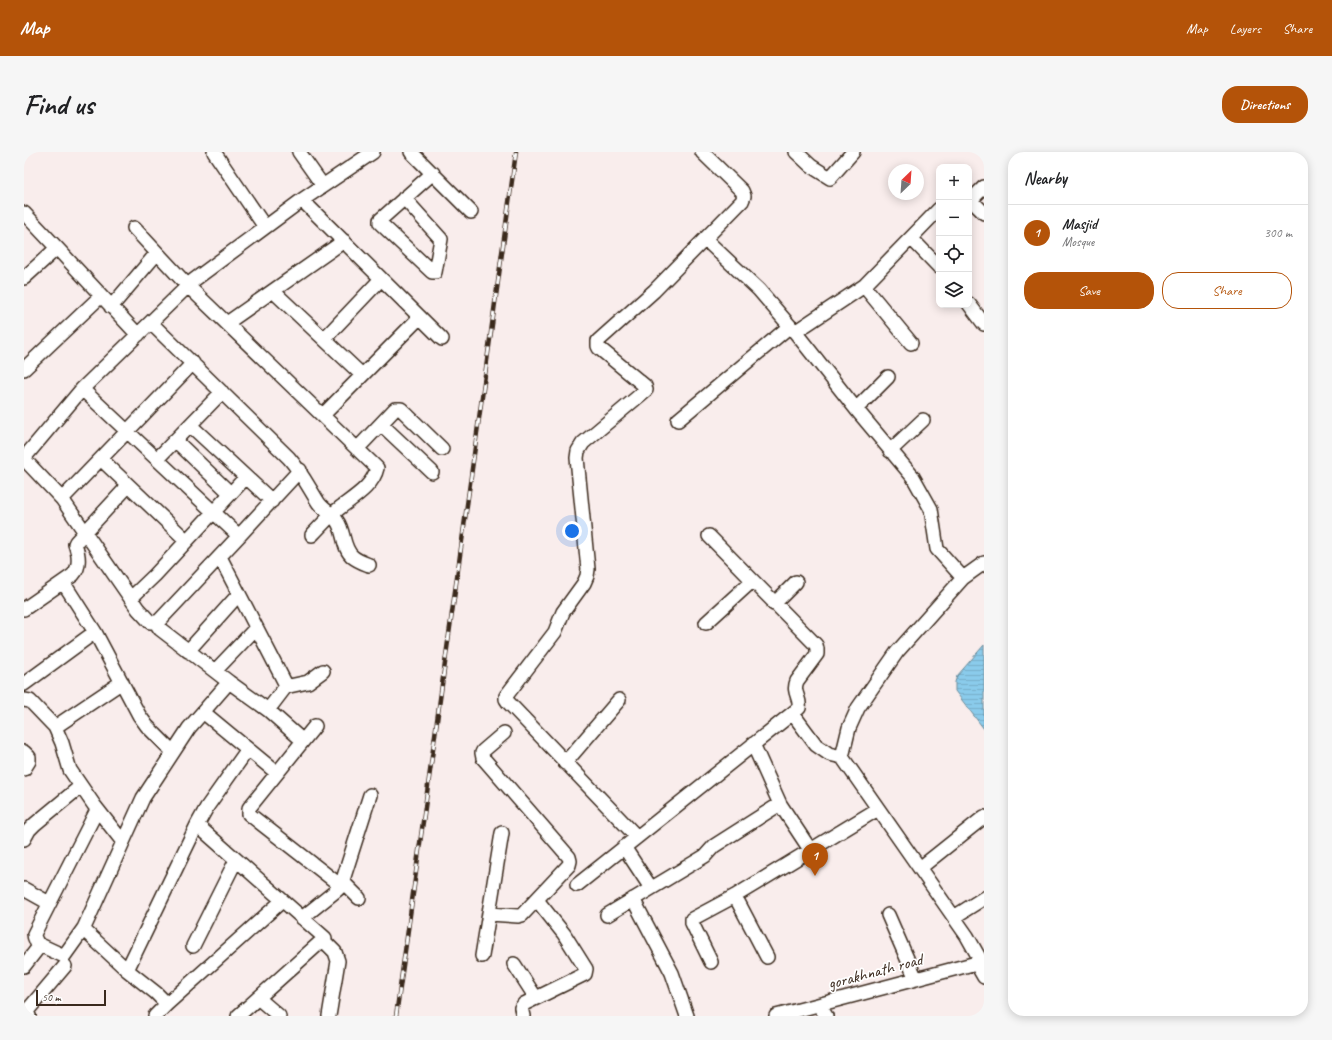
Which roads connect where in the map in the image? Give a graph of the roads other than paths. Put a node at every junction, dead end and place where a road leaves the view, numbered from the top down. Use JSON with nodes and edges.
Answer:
{"nodes":[{"id":1,"x":214,"y":152,"type":"edge"},
{"id":2,"x":299,"y":152,"type":"edge"},
{"id":3,"x":373,"y":152,"type":"edge"},
{"id":4,"x":411,"y":152,"type":"edge"},
{"id":5,"x":702,"y":152,"type":"edge"},
{"id":6,"x":796,"y":152,"type":"edge"},
{"id":7,"x":853,"y":152,"type":"edge"},
{"id":8,"x":433,"y":173,"type":"junction"},
{"id":9,"x":323,"y":186,"type":"junction"},
{"id":10,"x":984,"y":187,"type":"edge"},
{"id":11,"x":972,"y":197,"type":"edge"},
{"id":12,"x":404,"y":198,"type":"junction"},
{"id":13,"x":302,"y":200,"type":"junction"},
{"id":14,"x":971,"y":200,"type":"edge"},
{"id":15,"x":24,"y":212,"type":"edge"},
{"id":16,"x":471,"y":212,"type":"dead end"},
{"id":17,"x":936,"y":212,"type":"edge"},
{"id":18,"x":984,"y":213,"type":"edge"},
{"id":19,"x":265,"y":227,"type":"junction"},
{"id":20,"x":134,"y":228,"type":"dead end"},
{"id":21,"x":911,"y":238,"type":"junction"},
{"id":22,"x":705,"y":239,"type":"junction"},
{"id":23,"x":344,"y":241,"type":"junction"},
{"id":24,"x":57,"y":248,"type":"junction"},
{"id":25,"x":157,"y":253,"type":"junction"},
{"id":26,"x":936,"y":264,"type":"edge"},
{"id":27,"x":24,"y":278,"type":"edge"},
{"id":28,"x":381,"y":279,"type":"junction"},
{"id":29,"x":188,"y":286,"type":"junction"},
{"id":30,"x":864,"y":286,"type":"junction"},
{"id":31,"x":273,"y":291,"type":"junction"},
{"id":32,"x":101,"y":296,"type":"junction"},
{"id":33,"x":111,"y":307,"type":"junction"},
{"id":34,"x":972,"y":308,"type":"edge"},
{"id":35,"x":420,"y":317,"type":"junction"},
{"id":36,"x":151,"y":323,"type":"junction"},
{"id":37,"x":227,"y":323,"type":"junction"},
{"id":38,"x":984,"y":324,"type":"edge"},
{"id":39,"x":792,"y":329,"type":"junction"},
{"id":40,"x":138,"y":335,"type":"junction"},
{"id":41,"x":324,"y":339,"type":"junction"},
{"id":42,"x":442,"y":339,"type":"dead end"},
{"id":43,"x":911,"y":343,"type":"dead end"},
{"id":44,"x":193,"y":363,"type":"junction"},
{"id":45,"x":24,"y":369,"type":"edge"},
{"id":46,"x":362,"y":375,"type":"junction"},
{"id":47,"x":888,"y":377,"type":"dead end"},
{"id":48,"x":82,"y":389,"type":"junction"},
{"id":49,"x":222,"y":392,"type":"junction"},
{"id":50,"x":856,"y":409,"type":"junction"},
{"id":51,"x":323,"y":415,"type":"junction"},
{"id":52,"x":678,"y":420,"type":"dead end"},
{"id":53,"x":923,"y":420,"type":"dead end"},
{"id":54,"x":381,"y":424,"type":"junction"},
{"id":55,"x":190,"y":425,"type":"junction"},
{"id":56,"x":127,"y":431,"type":"junction"},
{"id":57,"x":175,"y":440,"type":"junction"},
{"id":58,"x":357,"y":449,"type":"junction"},
{"id":59,"x":442,"y":449,"type":"dead end"},
{"id":60,"x":890,"y":451,"type":"junction"},
{"id":61,"x":24,"y":459,"type":"edge"},
{"id":62,"x":101,"y":459,"type":"junction"},
{"id":63,"x":157,"y":459,"type":"junction"},
{"id":64,"x":300,"y":470,"type":"junction"},
{"id":65,"x":432,"y":472,"type":"dead end"},
{"id":66,"x":246,"y":477,"type":"junction"},
{"id":67,"x":128,"y":486,"type":"junction"},
{"id":68,"x":230,"y":493,"type":"junction"},
{"id":69,"x":62,"y":500,"type":"junction"},
{"id":70,"x":272,"y":501,"type":"junction"},
{"id":71,"x":213,"y":512,"type":"junction"},
{"id":72,"x":332,"y":515,"type":"junction"},
{"id":73,"x":85,"y":532,"type":"junction"},
{"id":74,"x":312,"y":535,"type":"dead end"},
{"id":75,"x":239,"y":536,"type":"junction"},
{"id":76,"x":710,"y":536,"type":"dead end"},
{"id":77,"x":186,"y":540,"type":"junction"},
{"id":78,"x":220,"y":557,"type":"junction"},
{"id":79,"x":984,"y":563,"type":"edge"},
{"id":80,"x":369,"y":565,"type":"dead end"},
{"id":81,"x":963,"y":578,"type":"junction"},
{"id":82,"x":752,"y":581,"type":"junction"},
{"id":83,"x":63,"y":582,"type":"junction"},
{"id":84,"x":796,"y":582,"type":"dead end"},
{"id":85,"x":239,"y":594,"type":"junction"},
{"id":86,"x":131,"y":598,"type":"junction"},
{"id":87,"x":774,"y":604,"type":"junction"},
{"id":88,"x":24,"y":609,"type":"edge"},
{"id":89,"x":158,"y":622,"type":"junction"},
{"id":90,"x":706,"y":623,"type":"dead end"},
{"id":91,"x":256,"y":628,"type":"junction"},
{"id":92,"x":95,"y":632,"type":"junction"},
{"id":93,"x":188,"y":651,"type":"junction"},
{"id":94,"x":215,"y":671,"type":"junction"},
{"id":95,"x":323,"y":671,"type":"dead end"},
{"id":96,"x":122,"y":682,"type":"junction"},
{"id":97,"x":229,"y":682,"type":"junction"},
{"id":98,"x":24,"y":684,"type":"edge"},
{"id":99,"x":285,"y":687,"type":"junction"},
{"id":100,"x":24,"y":700,"type":"edge"},
{"id":101,"x":619,"y":700,"type":"dead end"},
{"id":102,"x":268,"y":710,"type":"junction"},
{"id":103,"x":203,"y":712,"type":"junction"},
{"id":104,"x":793,"y":714,"type":"junction"},
{"id":105,"x":315,"y":726,"type":"dead end"},
{"id":106,"x":55,"y":727,"type":"junction"},
{"id":107,"x":504,"y":733,"type":"dead end"},
{"id":108,"x":303,"y":741,"type":"junction"},
{"id":109,"x":753,"y":744,"type":"junction"},
{"id":110,"x":248,"y":749,"type":"junction"},
{"id":111,"x":24,"y":752,"type":"edge"},
{"id":112,"x":173,"y":752,"type":"junction"},
{"id":113,"x":842,"y":757,"type":"junction"},
{"id":114,"x":565,"y":763,"type":"junction"},
{"id":115,"x":24,"y":769,"type":"edge"},
{"id":116,"x":277,"y":773,"type":"junction"},
{"id":117,"x":81,"y":786,"type":"junction"},
{"id":118,"x":370,"y":795,"type":"dead end"},
{"id":119,"x":780,"y":804,"type":"junction"},
{"id":120,"x":878,"y":809,"type":"junction"},
{"id":121,"x":97,"y":810,"type":"junction"},
{"id":122,"x":984,"y":817,"type":"edge"},
{"id":123,"x":197,"y":826,"type":"junction"},
{"id":124,"x":502,"y":833,"type":"dead end"},
{"id":125,"x":637,"y":837,"type":"junction"},
{"id":126,"x":24,"y":839,"type":"edge"},
{"id":127,"x":123,"y":842,"type":"junction"},
{"id":128,"x":624,"y":847,"type":"junction"},
{"id":129,"x":811,"y":851,"type":"junction"},
{"id":130,"x":236,"y":860,"type":"junction"},
{"id":131,"x":920,"y":868,"type":"junction"},
{"id":132,"x":342,"y":884,"type":"junction"},
{"id":133,"x":577,"y":884,"type":"dead end"},
{"id":134,"x":651,"y":888,"type":"junction"},
{"id":135,"x":24,"y":889,"type":"edge"},
{"id":136,"x":735,"y":896,"type":"junction"},
{"id":137,"x":359,"y":898,"type":"dead end"},
{"id":138,"x":984,"y":898,"type":"edge"},
{"id":139,"x":537,"y":900,"type":"junction"},
{"id":140,"x":633,"y":900,"type":"junction"},
{"id":141,"x":282,"y":901,"type":"junction"},
{"id":142,"x":49,"y":903,"type":"junction"},
{"id":143,"x":490,"y":914,"type":"junction"},
{"id":144,"x":607,"y":915,"type":"dead end"},
{"id":145,"x":888,"y":916,"type":"dead end"},
{"id":146,"x":954,"y":917,"type":"junction"},
{"id":147,"x":302,"y":918,"type":"junction"},
{"id":148,"x":84,"y":928,"type":"junction"},
{"id":149,"x":32,"y":936,"type":"edge"},
{"id":150,"x":323,"y":940,"type":"junction"},
{"id":151,"x":193,"y":946,"type":"dead end"},
{"id":152,"x":482,"y":956,"type":"dead end"},
{"id":153,"x":767,"y":957,"type":"dead end"},
{"id":154,"x":711,"y":962,"type":"dead end"},
{"id":155,"x":980,"y":962,"type":"edge"},
{"id":156,"x":514,"y":964,"type":"dead end"},
{"id":157,"x":24,"y":966,"type":"edge"},
{"id":158,"x":65,"y":966,"type":"dead end"},
{"id":159,"x":127,"y":970,"type":"junction"},
{"id":160,"x":984,"y":977,"type":"edge"},
{"id":161,"x":916,"y":979,"type":"junction"},
{"id":162,"x":258,"y":998,"type":"junction"},
{"id":163,"x":536,"y":998,"type":"junction"},
{"id":164,"x":167,"y":1004,"type":"junction"},
{"id":165,"x":809,"y":1010,"type":"edge"},
{"id":166,"x":27,"y":1012,"type":"edge"},
{"id":167,"x":155,"y":1016,"type":"edge"},
{"id":168,"x":238,"y":1016,"type":"edge"},
{"id":169,"x":279,"y":1016,"type":"edge"},
{"id":170,"x":330,"y":1016,"type":"edge"},
{"id":171,"x":523,"y":1016,"type":"edge"},
{"id":172,"x":687,"y":1016,"type":"edge"},
{"id":173,"x":776,"y":1016,"type":"edge"},
{"id":174,"x":826,"y":1016,"type":"edge"}],
"edges":[{"from":1,"to":19,"type":"street"},
{"from":2,"to":9,"type":"street"},
{"from":3,"to":9,"type":"street"},
{"from":4,"to":8,"type":"street"},
{"from":5,"to":22,"type":"street"},
{"from":6,"to":7,"type":"street"},
{"from":8,"to":12,"type":"street"},
{"from":8,"to":16,"type":"street"},
{"from":9,"to":13,"type":"street"},
{"from":10,"to":11,"type":"street"},
{"from":12,"to":12,"type":"street"},
{"from":13,"to":19,"type":"street"},
{"from":13,"to":23,"type":"street"},
{"from":14,"to":18,"type":"street"},
{"from":15,"to":24,"type":"street"},
{"from":17,"to":21,"type":"street"},
{"from":19,"to":29,"type":"street"},
{"from":20,"to":25,"type":"street"},
{"from":21,"to":26,"type":"street"},
{"from":21,"to":30,"type":"street"},
{"from":22,"to":39,"type":"street"},
{"from":22,"to":114,"type":"street"},
{"from":23,"to":28,"type":"street"},
{"from":23,"to":31,"type":"street"},
{"from":24,"to":27,"type":"street"},
{"from":24,"to":32,"type":"street"},
{"from":25,"to":29,"type":"street"},
{"from":25,"to":33,"type":"street"},
{"from":28,"to":35,"type":"street"},
{"from":28,"to":41,"type":"street"},
{"from":29,"to":36,"type":"street"},
{"from":29,"to":37,"type":"street"},
{"from":30,"to":39,"type":"street"},
{"from":30,"to":43,"type":"street"},
{"from":31,"to":37,"type":"street"},
{"from":31,"to":41,"type":"street"},
{"from":32,"to":33,"type":"street"},
{"from":32,"to":45,"type":"street"},
{"from":33,"to":40,"type":"street"},
{"from":34,"to":38,"type":"street"},
{"from":35,"to":42,"type":"street"},
{"from":35,"to":46,"type":"street"},
{"from":36,"to":40,"type":"street"},
{"from":36,"to":44,"type":"street"},
{"from":37,"to":51,"type":"street"},
{"from":39,"to":50,"type":"street"},
{"from":39,"to":52,"type":"street"},
{"from":40,"to":48,"type":"street"},
{"from":41,"to":46,"type":"street"},
{"from":44,"to":49,"type":"street"},
{"from":44,"to":56,"type":"street"},
{"from":46,"to":51,"type":"street"},
{"from":47,"to":50,"type":"street"},
{"from":48,"to":56,"type":"street"},
{"from":48,"to":61,"type":"street"},
{"from":49,"to":55,"type":"street"},
{"from":49,"to":64,"type":"street"},
{"from":50,"to":60,"type":"street"},
{"from":51,"to":58,"type":"street"},
{"from":53,"to":60,"type":"street"},
{"from":54,"to":58,"type":"street"},
{"from":54,"to":59,"type":"street"},
{"from":54,"to":65,"type":"street"},
{"from":55,"to":57,"type":"street"},
{"from":55,"to":66,"type":"street"},
{"from":56,"to":62,"type":"street"},
{"from":56,"to":63,"type":"street"},
{"from":57,"to":63,"type":"street"},
{"from":57,"to":68,"type":"street"},
{"from":58,"to":72,"type":"street"},
{"from":60,"to":81,"type":"street"},
{"from":61,"to":69,"type":"street"},
{"from":62,"to":67,"type":"street"},
{"from":62,"to":69,"type":"street"},
{"from":63,"to":71,"type":"street"},
{"from":64,"to":70,"type":"street"},
{"from":64,"to":72,"type":"street"},
{"from":66,"to":68,"type":"street"},
{"from":66,"to":70,"type":"street"},
{"from":67,"to":73,"type":"street"},
{"from":67,"to":77,"type":"street"},
{"from":68,"to":71,"type":"street"},
{"from":69,"to":73,"type":"street"},
{"from":70,"to":75,"type":"street"},
{"from":71,"to":75,"type":"street"},
{"from":71,"to":77,"type":"street"},
{"from":72,"to":74,"type":"street"},
{"from":72,"to":80,"type":"street"},
{"from":73,"to":83,"type":"street"},
{"from":73,"to":86,"type":"street"},
{"from":75,"to":78,"type":"street"},
{"from":76,"to":82,"type":"street"},
{"from":77,"to":86,"type":"street"},
{"from":78,"to":85,"type":"street"},
{"from":78,"to":89,"type":"street"},
{"from":79,"to":81,"type":"street"},
{"from":81,"to":113,"type":"street"},
{"from":82,"to":87,"type":"street"},
{"from":82,"to":90,"type":"street"},
{"from":83,"to":88,"type":"street"},
{"from":83,"to":92,"type":"street"},
{"from":84,"to":87,"type":"street"},
{"from":85,"to":91,"type":"street"},
{"from":85,"to":93,"type":"street"},
{"from":86,"to":89,"type":"street"},
{"from":87,"to":104,"type":"street"},
{"from":89,"to":93,"type":"street"},
{"from":91,"to":94,"type":"street"},
{"from":91,"to":99,"type":"street"},
{"from":92,"to":96,"type":"street"},
{"from":92,"to":98,"type":"street"},
{"from":93,"to":94,"type":"street"},
{"from":94,"to":97,"type":"street"},
{"from":95,"to":99,"type":"street"},
{"from":96,"to":106,"type":"street"},
{"from":96,"to":112,"type":"street"},
{"from":97,"to":102,"type":"street"},
{"from":97,"to":103,"type":"street"},
{"from":99,"to":102,"type":"street"},
{"from":100,"to":106,"type":"street"},
{"from":101,"to":114,"type":"street"},
{"from":102,"to":108,"type":"street"},
{"from":103,"to":110,"type":"street"},
{"from":103,"to":112,"type":"street"},
{"from":104,"to":109,"type":"street"},
{"from":104,"to":113,"type":"street"},
{"from":105,"to":108,"type":"street"},
{"from":106,"to":117,"type":"street"},
{"from":107,"to":139,"type":"street"},
{"from":108,"to":116,"type":"street"},
{"from":109,"to":119,"type":"street"},
{"from":109,"to":125,"type":"street"},
{"from":110,"to":116,"type":"street"},
{"from":110,"to":123,"type":"street"},
{"from":111,"to":115,"type":"street"},
{"from":112,"to":127,"type":"street"},
{"from":113,"to":120,"type":"street"},
{"from":114,"to":125,"type":"street"},
{"from":116,"to":132,"type":"street"},
{"from":117,"to":121,"type":"street"},
{"from":117,"to":126,"type":"street"},
{"from":118,"to":132,"type":"street"},
{"from":119,"to":129,"type":"street"},
{"from":119,"to":134,"type":"street"},
{"from":120,"to":129,"type":"street"},
{"from":120,"to":131,"type":"street"},
{"from":121,"to":127,"type":"street"},
{"from":121,"to":142,"type":"street"},
{"from":122,"to":131,"type":"street"},
{"from":123,"to":130,"type":"street"},
{"from":123,"to":159,"type":"street"},
{"from":124,"to":143,"type":"street"},
{"from":125,"to":128,"type":"street"},
{"from":127,"to":148,"type":"street"},
{"from":128,"to":133,"type":"street"},
{"from":128,"to":134,"type":"street"},
{"from":129,"to":136,"type":"street"},
{"from":130,"to":141,"type":"street"},
{"from":130,"to":151,"type":"street"},
{"from":131,"to":146,"type":"street"},
{"from":132,"to":137,"type":"street"},
{"from":132,"to":147,"type":"street"},
{"from":134,"to":140,"type":"street"},
{"from":135,"to":142,"type":"street"},
{"from":136,"to":153,"type":"street"},
{"from":136,"to":154,"type":"street"},
{"from":138,"to":146,"type":"street"},
{"from":139,"to":143,"type":"street"},
{"from":139,"to":163,"type":"street"},
{"from":140,"to":144,"type":"street"},
{"from":140,"to":172,"type":"street"},
{"from":141,"to":147,"type":"street"},
{"from":141,"to":164,"type":"street"},
{"from":142,"to":149,"type":"street"},
{"from":143,"to":152,"type":"street"},
{"from":145,"to":161,"type":"street"},
{"from":146,"to":155,"type":"street"},
{"from":147,"to":150,"type":"street"},
{"from":148,"to":149,"type":"street"},
{"from":148,"to":159,"type":"street"},
{"from":149,"to":157,"type":"street"},
{"from":150,"to":162,"type":"street"},
{"from":150,"to":170,"type":"street"},
{"from":155,"to":160,"type":"street"},
{"from":155,"to":161,"type":"street","name":"gorakhnath road"},
{"from":156,"to":163,"type":"street"},
{"from":158,"to":166,"type":"street"},
{"from":159,"to":164,"type":"street"},
{"from":161,"to":165,"type":"street","name":"gorakhnath road"},
{"from":162,"to":168,"type":"street"},
{"from":162,"to":169,"type":"street"},
{"from":163,"to":171,"type":"street"},
{"from":164,"to":167,"type":"street"},
{"from":165,"to":173,"type":"street","name":"gorakhnath road"},
{"from":165,"to":174,"type":"street"}]}
